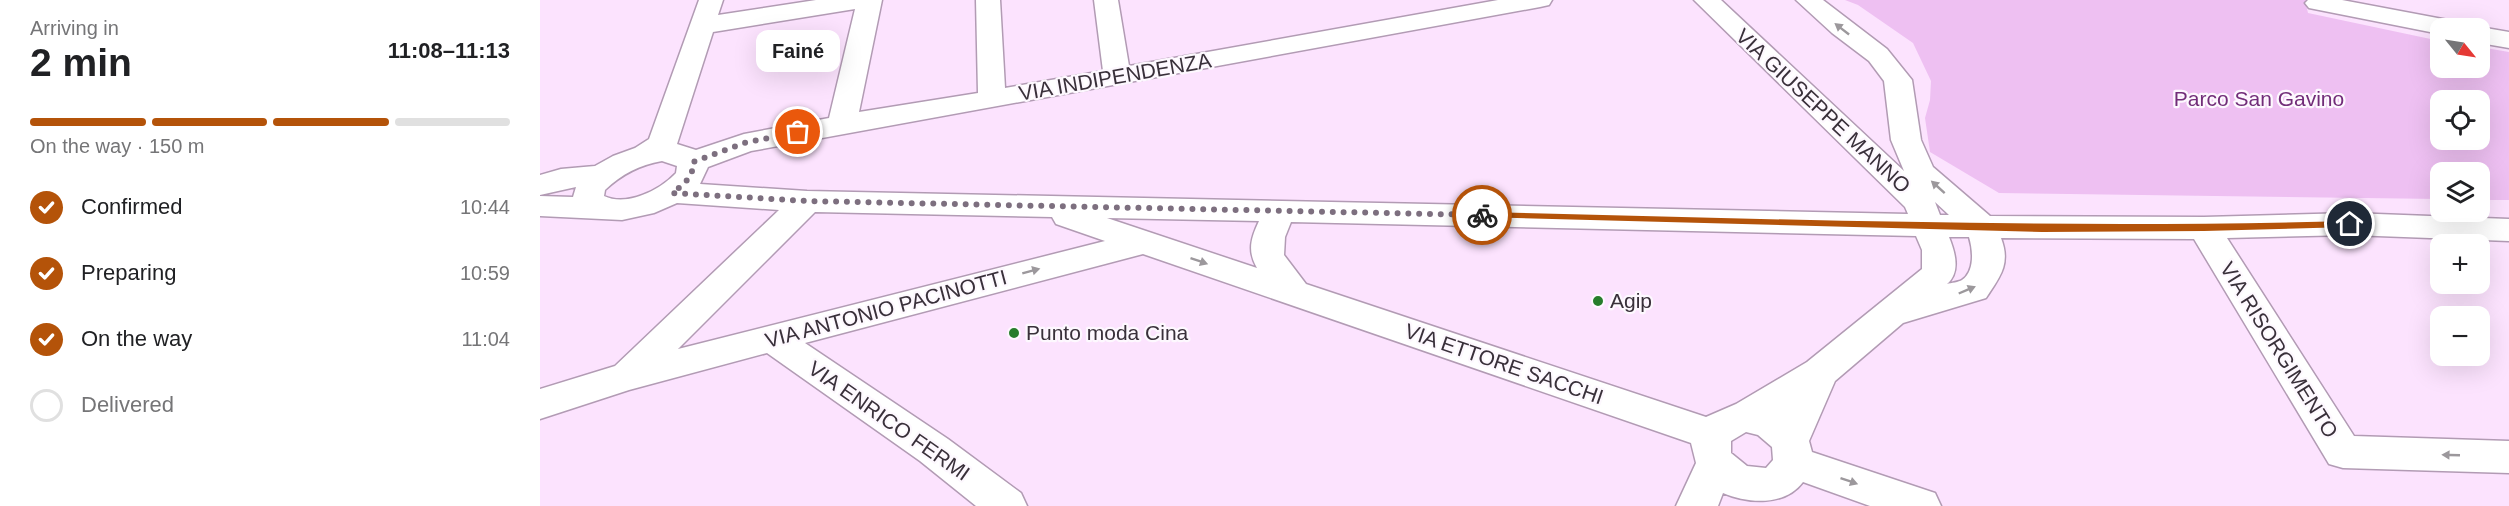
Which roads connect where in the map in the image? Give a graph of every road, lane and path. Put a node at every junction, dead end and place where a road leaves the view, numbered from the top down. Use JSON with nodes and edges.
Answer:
{"nodes":[{"id":1,"x":711,"y":0,"type":"edge"},
{"id":2,"x":863,"y":0,"type":"edge"},
{"id":3,"x":870,"y":0,"type":"edge"},
{"id":4,"x":988,"y":0,"type":"edge"},
{"id":5,"x":1106,"y":0,"type":"edge"},
{"id":6,"x":1540,"y":0,"type":"edge"},
{"id":7,"x":1706,"y":0,"type":"edge"},
{"id":8,"x":1808,"y":0,"type":"edge"},
{"id":9,"x":2318,"y":3,"type":"dead end"},
{"id":10,"x":2430,"y":25,"type":"edge"},
{"id":11,"x":701,"y":26,"type":"junction"},
{"id":12,"x":2490,"y":37,"type":"edge"},
{"id":13,"x":2509,"y":40,"type":"edge"},
{"id":14,"x":1117,"y":76,"type":"junction"},
{"id":15,"x":992,"y":99,"type":"junction"},
{"id":16,"x":842,"y":124,"type":"junction"},
{"id":17,"x":646,"y":154,"type":"junction"},
{"id":18,"x":693,"y":162,"type":"junction"},
{"id":19,"x":602,"y":175,"type":"junction"},
{"id":20,"x":540,"y":185,"type":"edge"},
{"id":21,"x":672,"y":193,"type":"junction"},
{"id":22,"x":807,"y":201,"type":"junction"},
{"id":23,"x":540,"y":206,"type":"edge"},
{"id":24,"x":1036,"y":206,"type":"junction"},
{"id":25,"x":598,"y":208,"type":"junction"},
{"id":26,"x":1160,"y":208,"type":"junction"},
{"id":27,"x":1280,"y":211,"type":"junction"},
{"id":28,"x":1928,"y":224,"type":"junction"},
{"id":29,"x":1982,"y":226,"type":"junction"},
{"id":30,"x":2204,"y":228,"type":"junction"},
{"id":31,"x":2509,"y":230,"type":"edge"},
{"id":32,"x":1144,"y":242,"type":"junction"},
{"id":33,"x":1294,"y":292,"type":"junction"},
{"id":34,"x":1891,"y":313,"type":"junction"},
{"id":35,"x":771,"y":338,"type":"junction"},
{"id":36,"x":1820,"y":372,"type":"junction"},
{"id":37,"x":628,"y":376,"type":"junction"},
{"id":38,"x":540,"y":404,"type":"edge"},
{"id":39,"x":1725,"y":438,"type":"junction"},
{"id":40,"x":2509,"y":457,"type":"edge"},
{"id":41,"x":1779,"y":473,"type":"edge"},
{"id":42,"x":1006,"y":506,"type":"edge"},
{"id":43,"x":1697,"y":506,"type":"edge"},
{"id":44,"x":1920,"y":506,"type":"edge"}],
"edges":[{"from":1,"to":11,"type":"street"},
{"from":2,"to":11,"type":"street"},
{"from":3,"to":16,"type":"street"},
{"from":4,"to":15,"type":"street"},
{"from":5,"to":14,"type":"street"},
{"from":6,"to":14,"type":"street","name":"VIA INDIPENDENZA"},
{"from":7,"to":28,"type":"street","name":"VIA GIUSEPPE MANNO"},
{"from":29,"to":8,"type":"street","name":"VIA GIUSEPPE MANNO","one_way":true},
{"from":9,"to":10,"type":"street"},
{"from":11,"to":17,"type":"street"},
{"from":12,"to":13,"type":"street"},
{"from":14,"to":15,"type":"street","name":"VIA INDIPENDENZA"},
{"from":15,"to":16,"type":"street","name":"VIA INDIPENDENZA"},
{"from":16,"to":18,"type":"street","name":"VIA INDIPENDENZA"},
{"from":17,"to":18,"type":"street"},
{"from":17,"to":19,"type":"street"},
{"from":18,"to":21,"type":"street"},
{"from":19,"to":20,"type":"street"},
{"from":19,"to":25,"type":"street"},
{"from":21,"to":22,"type":"street"},
{"from":21,"to":25,"type":"street"},
{"from":22,"to":24,"type":"street"},
{"from":22,"to":37,"type":"street","name":"VIA ANTONIO PACINOTTI"},
{"from":23,"to":25,"type":"street"},
{"from":24,"to":26,"type":"street"},
{"from":24,"to":32,"type":"street","name":"VIA ETTORE SACCHI"},
{"from":26,"to":27,"type":"street"},
{"from":26,"to":32,"type":"street"},
{"from":27,"to":28,"type":"street"},
{"from":27,"to":33,"type":"street"},
{"from":28,"to":29,"type":"street"},
{"from":28,"to":34,"type":"street","name":"VIA GIUSEPPE MANNO"},
{"from":29,"to":30,"type":"street"},
{"from":34,"to":29,"type":"street","one_way":true},
{"from":30,"to":31,"type":"street"},
{"from":40,"to":30,"type":"street","name":"VIA RISORGIMENTO","one_way":true},
{"from":32,"to":33,"type":"street","name":"VIA ETTORE SACCHI","one_way":true},
{"from":35,"to":32,"type":"street","name":"VIA ANTONIO PACINOTTI","one_way":true},
{"from":33,"to":39,"type":"street","name":"VIA ETTORE SACCHI"},
{"from":34,"to":36,"type":"street"},
{"from":35,"to":37,"type":"street","name":"VIA ANTONIO PACINOTTI"},
{"from":35,"to":42,"type":"street","name":"VIA ENRICO FERMI"},
{"from":36,"to":39,"type":"street"},
{"from":36,"to":41,"type":"street"},
{"from":37,"to":38,"type":"street","name":"VIA ANTONIO PACINOTTI"},
{"from":39,"to":41,"type":"street"},
{"from":39,"to":41,"type":"street","name":"VIA ETTORE SACCHI"},
{"from":39,"to":43,"type":"street"},
{"from":41,"to":44,"type":"street","one_way":true}]}
